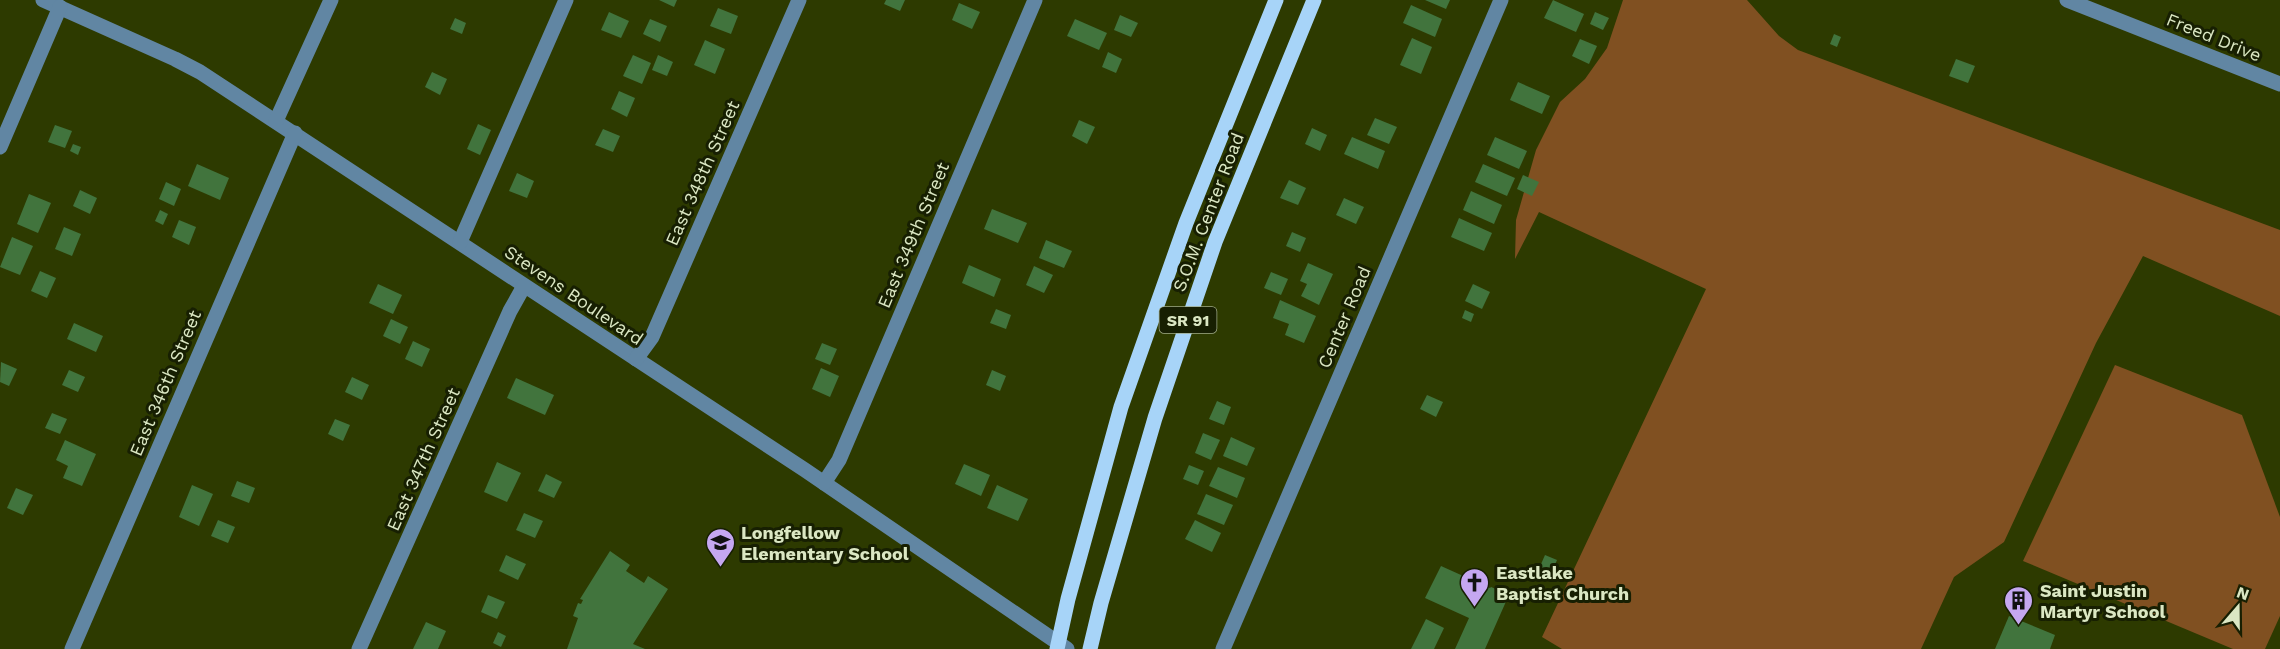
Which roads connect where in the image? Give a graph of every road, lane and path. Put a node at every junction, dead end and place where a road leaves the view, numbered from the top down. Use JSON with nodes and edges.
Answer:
{"nodes":[{"id":1,"x":43,"y":0,"type":"edge"},
{"id":2,"x":331,"y":0,"type":"edge"},
{"id":3,"x":566,"y":0,"type":"edge"},
{"id":4,"x":799,"y":0,"type":"edge"},
{"id":5,"x":1035,"y":0,"type":"edge"},
{"id":6,"x":1276,"y":0,"type":"edge"},
{"id":7,"x":1314,"y":0,"type":"edge"},
{"id":8,"x":1502,"y":0,"type":"edge"},
{"id":9,"x":2067,"y":0,"type":"edge"},
{"id":10,"x":60,"y":7,"type":"junction"},
{"id":11,"x":2280,"y":84,"type":"edge"},
{"id":12,"x":276,"y":121,"type":"junction"},
{"id":13,"x":294,"y":133,"type":"junction"},
{"id":14,"x":0,"y":147,"type":"edge"},
{"id":15,"x":460,"y":242,"type":"junction"},
{"id":16,"x":524,"y":285,"type":"junction"},
{"id":17,"x":636,"y":359,"type":"junction"},
{"id":18,"x":824,"y":483,"type":"junction"},
{"id":19,"x":1061,"y":647,"type":"edge"},
{"id":20,"x":72,"y":649,"type":"edge"},
{"id":21,"x":359,"y":649,"type":"edge"},
{"id":22,"x":1090,"y":649,"type":"edge"},
{"id":23,"x":1223,"y":649,"type":"edge"}],
"edges":[{"from":1,"to":10,"type":"street","name":"Stevens Boulevard"},
{"from":2,"to":12,"type":"street"},
{"from":3,"to":15,"type":"street"},
{"from":4,"to":17,"type":"street","name":"East 348th Street"},
{"from":5,"to":18,"type":"street","name":"East 349th Street"},
{"from":6,"to":19,"type":"main road","name":"S.O.M. Center Road","number":"SR 91"},
{"from":7,"to":22,"type":"main road","name":"S.O.M. Center Road","number":"SR 91"},
{"from":8,"to":23,"type":"street","name":"Center Road"},
{"from":9,"to":11,"type":"street","name":"Freed Drive"},
{"from":10,"to":12,"type":"street","name":"Stevens Boulevard"},
{"from":10,"to":14,"type":"street"},
{"from":12,"to":13,"type":"street","name":"Stevens Boulevard"},
{"from":13,"to":15,"type":"street","name":"Stevens Boulevard"},
{"from":13,"to":20,"type":"street","name":"East 346th Street"},
{"from":15,"to":16,"type":"street","name":"Stevens Boulevard"},
{"from":16,"to":17,"type":"street","name":"Stevens Boulevard"},
{"from":16,"to":21,"type":"street","name":"East 347th Street"},
{"from":17,"to":18,"type":"street","name":"Stevens Boulevard"},
{"from":18,"to":19,"type":"street","name":"Stevens Boulevard"}]}
